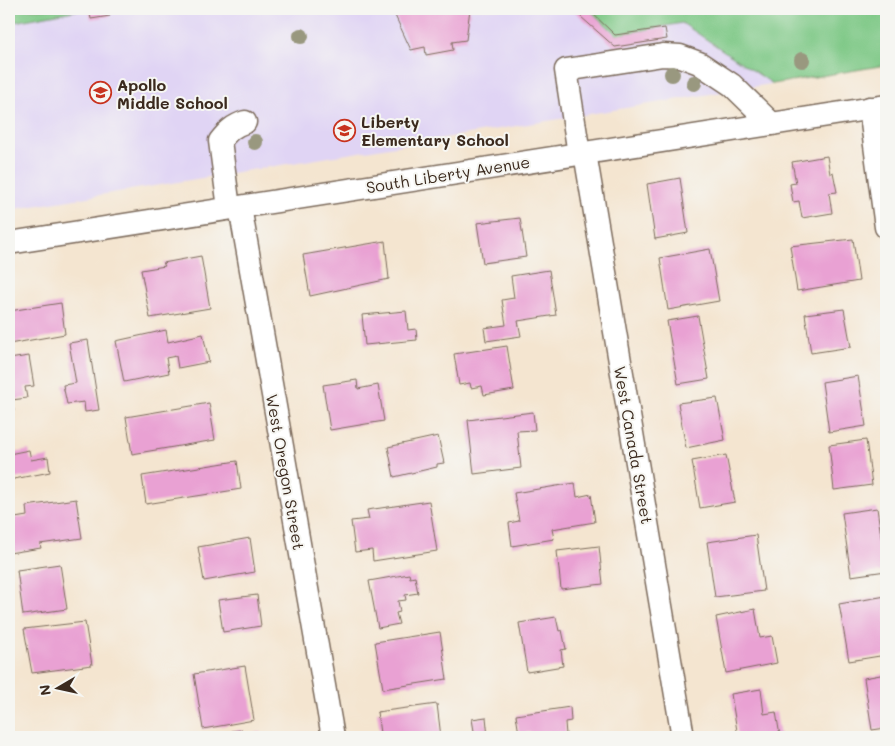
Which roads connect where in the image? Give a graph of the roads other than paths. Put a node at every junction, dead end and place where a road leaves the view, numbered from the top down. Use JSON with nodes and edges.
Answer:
{"nodes":[{"id":1,"x":878,"y":107,"type":"edge"},
{"id":2,"x":245,"y":122,"type":"dead end"},
{"id":3,"x":772,"y":124,"type":"junction"},
{"id":4,"x":582,"y":153,"type":"junction"},
{"id":5,"x":235,"y":207,"type":"junction"},
{"id":6,"x":886,"y":226,"type":"edge"},
{"id":7,"x":9,"y":243,"type":"edge"},
{"id":8,"x":333,"y":737,"type":"edge"},
{"id":9,"x":683,"y":737,"type":"edge"}],
"edges":[{"from":1,"to":3,"type":"street","name":"South Liberty Avenue"},
{"from":1,"to":6,"type":"street"},
{"from":2,"to":5,"type":"street","name":"West Oregon Street"},
{"from":3,"to":4,"type":"street","name":"South Liberty Avenue"},
{"from":3,"to":4,"type":"street","name":"West Canada Street"},
{"from":4,"to":5,"type":"street","name":"South Liberty Avenue"},
{"from":4,"to":9,"type":"street","name":"West Canada Street"},
{"from":5,"to":7,"type":"street","name":"South Liberty Avenue"},
{"from":5,"to":8,"type":"street","name":"West Oregon Street"}]}
